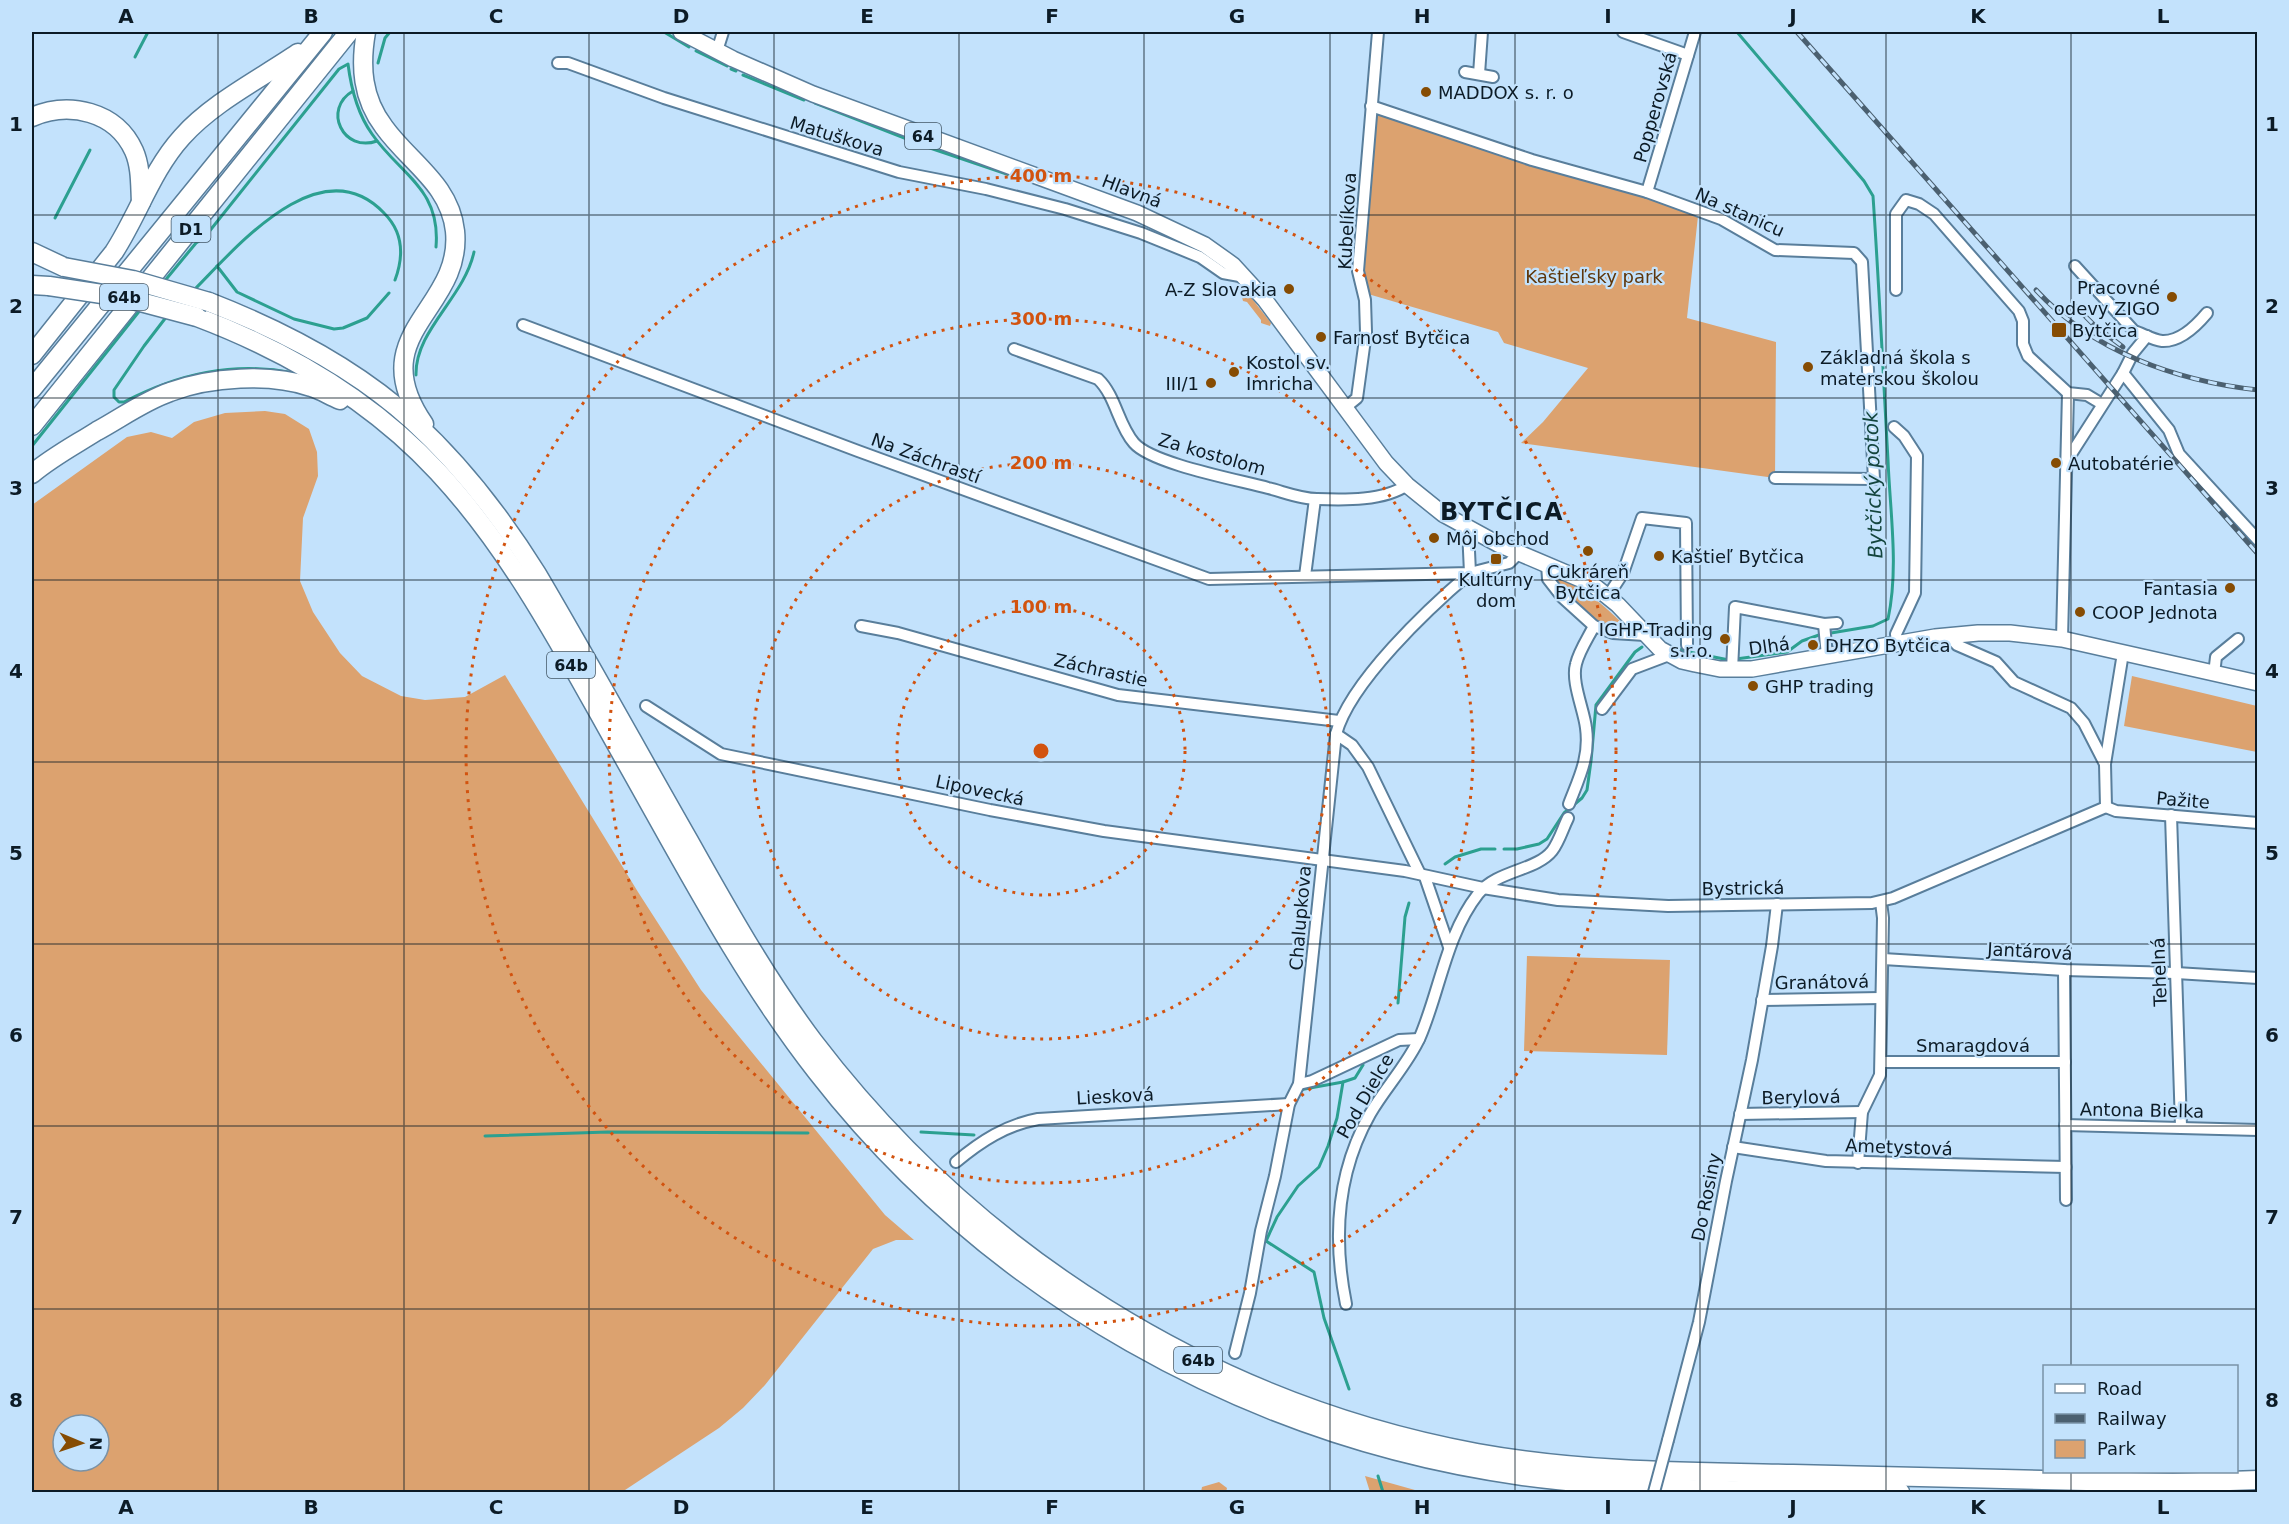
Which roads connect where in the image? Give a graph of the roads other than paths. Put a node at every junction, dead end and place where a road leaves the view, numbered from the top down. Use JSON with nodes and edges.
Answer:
{"nodes":[{"id":1,"x":349,"y":32,"type":"edge"},
{"id":2,"x":366,"y":32,"type":"edge"},
{"id":3,"x":681,"y":32,"type":"edge"},
{"id":4,"x":723,"y":32,"type":"edge"},
{"id":5,"x":1378,"y":32,"type":"edge"},
{"id":6,"x":1482,"y":32,"type":"edge"},
{"id":7,"x":1695,"y":32,"type":"edge"},
{"id":8,"x":1630,"y":33,"type":"edge"},
{"id":9,"x":319,"y":37,"type":"edge"},
{"id":10,"x":717,"y":51,"type":"junction"},
{"id":11,"x":1688,"y":55,"type":"junction"},
{"id":12,"x":558,"y":63,"type":"dead end"},
{"id":13,"x":1465,"y":72,"type":"dead end"},
{"id":14,"x":1479,"y":75,"type":"junction"},
{"id":15,"x":1493,"y":77,"type":"dead end"},
{"id":16,"x":1371,"y":106,"type":"junction"},
{"id":17,"x":32,"y":117,"type":"edge"},
{"id":18,"x":1647,"y":192,"type":"junction"},
{"id":19,"x":141,"y":202,"type":"junction"},
{"id":20,"x":32,"y":252,"type":"edge"},
{"id":21,"x":2074,"y":266,"type":"dead end"},
{"id":22,"x":1245,"y":277,"type":"junction"},
{"id":23,"x":40,"y":285,"type":"edge"},
{"id":24,"x":1896,"y":290,"type":"dead end"},
{"id":25,"x":2208,"y":313,"type":"dead end"},
{"id":26,"x":523,"y":325,"type":"dead end"},
{"id":27,"x":2147,"y":336,"type":"junction"},
{"id":28,"x":1014,"y":349,"type":"dead end"},
{"id":29,"x":32,"y":355,"type":"edge"},
{"id":30,"x":2123,"y":374,"type":"junction"},
{"id":31,"x":32,"y":388,"type":"edge"},
{"id":32,"x":2068,"y":393,"type":"junction"},
{"id":33,"x":2102,"y":404,"type":"junction"},
{"id":34,"x":1346,"y":407,"type":"junction"},
{"id":35,"x":370,"y":412,"type":"junction"},
{"id":36,"x":32,"y":426,"type":"edge"},
{"id":37,"x":1894,"y":428,"type":"dead end"},
{"id":38,"x":439,"y":448,"type":"junction"},
{"id":39,"x":2065,"y":463,"type":"junction"},
{"id":40,"x":32,"y":474,"type":"edge"},
{"id":41,"x":1775,"y":478,"type":"dead end"},
{"id":42,"x":1407,"y":485,"type":"junction"},
{"id":43,"x":1315,"y":500,"type":"junction"},
{"id":44,"x":1468,"y":529,"type":"junction"},
{"id":45,"x":2258,"y":540,"type":"edge"},
{"id":46,"x":1519,"y":553,"type":"junction"},
{"id":47,"x":1547,"y":564,"type":"junction"},
{"id":48,"x":1470,"y":573,"type":"junction"},
{"id":49,"x":1305,"y":576,"type":"junction"},
{"id":50,"x":1608,"y":596,"type":"junction"},
{"id":51,"x":1837,"y":623,"type":"dead end"},
{"id":52,"x":861,"y":626,"type":"dead end"},
{"id":53,"x":1594,"y":626,"type":"junction"},
{"id":54,"x":1825,"y":631,"type":"junction"},
{"id":55,"x":1645,"y":635,"type":"junction"},
{"id":56,"x":1949,"y":636,"type":"junction"},
{"id":57,"x":2062,"y":639,"type":"junction"},
{"id":58,"x":2238,"y":639,"type":"dead end"},
{"id":59,"x":1897,"y":643,"type":"junction"},
{"id":60,"x":1687,"y":645,"type":"dead end"},
{"id":61,"x":2123,"y":653,"type":"junction"},
{"id":62,"x":1669,"y":655,"type":"junction"},
{"id":63,"x":1827,"y":656,"type":"junction"},
{"id":64,"x":1732,"y":663,"type":"junction"},
{"id":65,"x":2214,"y":674,"type":"junction"},
{"id":66,"x":2258,"y":683,"type":"edge"},
{"id":67,"x":646,"y":706,"type":"dead end"},
{"id":68,"x":1602,"y":709,"type":"dead end"},
{"id":69,"x":1339,"y":721,"type":"junction"},
{"id":70,"x":1336,"y":734,"type":"junction"},
{"id":71,"x":2105,"y":764,"type":"junction"},
{"id":72,"x":1569,"y":804,"type":"dead end"},
{"id":73,"x":2106,"y":807,"type":"junction"},
{"id":74,"x":2170,"y":815,"type":"junction"},
{"id":75,"x":1568,"y":818,"type":"dead end"},
{"id":76,"x":2258,"y":823,"type":"edge"},
{"id":77,"x":1322,"y":860,"type":"junction"},
{"id":78,"x":1423,"y":876,"type":"junction"},
{"id":79,"x":1482,"y":888,"type":"junction"},
{"id":80,"x":1881,"y":902,"type":"junction"},
{"id":81,"x":1777,"y":904,"type":"junction"},
{"id":82,"x":1449,"y":947,"type":"junction"},
{"id":83,"x":1883,"y":959,"type":"junction"},
{"id":84,"x":2064,"y":970,"type":"junction"},
{"id":85,"x":2176,"y":973,"type":"junction"},
{"id":86,"x":2258,"y":978,"type":"edge"},
{"id":87,"x":1881,"y":998,"type":"junction"},
{"id":88,"x":1762,"y":999,"type":"junction"},
{"id":89,"x":1419,"y":1039,"type":"junction"},
{"id":90,"x":1881,"y":1062,"type":"junction"},
{"id":91,"x":2065,"y":1062,"type":"junction"},
{"id":92,"x":1299,"y":1084,"type":"junction"},
{"id":93,"x":1289,"y":1104,"type":"junction"},
{"id":94,"x":1862,"y":1112,"type":"junction"},
{"id":95,"x":1740,"y":1114,"type":"junction"},
{"id":96,"x":2065,"y":1125,"type":"junction"},
{"id":97,"x":2181,"y":1126,"type":"junction"},
{"id":98,"x":2258,"y":1130,"type":"edge"},
{"id":99,"x":1733,"y":1147,"type":"junction"},
{"id":100,"x":956,"y":1162,"type":"dead end"},
{"id":101,"x":1858,"y":1163,"type":"junction"},
{"id":102,"x":2066,"y":1167,"type":"junction"},
{"id":103,"x":2066,"y":1200,"type":"dead end"},
{"id":104,"x":1346,"y":1304,"type":"dead end"},
{"id":105,"x":1235,"y":1353,"type":"dead end"},
{"id":106,"x":2258,"y":1480,"type":"edge"},
{"id":107,"x":1654,"y":1492,"type":"edge"},
{"id":108,"x":1900,"y":1492,"type":"edge"}],
"edges":[{"from":1,"to":36,"type":"highway","number":"D1"},
{"from":2,"to":38,"type":"highway"},
{"from":3,"to":10,"type":"main road","name":"Hlavná","number":"64"},
{"from":4,"to":10,"type":"street"},
{"from":5,"to":16,"type":"street","name":"Kubelíkova"},
{"from":6,"to":14,"type":"street"},
{"from":7,"to":11,"type":"street","name":"Popperovská"},
{"from":8,"to":11,"type":"street"},
{"from":9,"to":19,"type":"highway"},
{"from":9,"to":31,"type":"highway","number":"D1"},
{"from":10,"to":22,"type":"main road","name":"Hlavná","number":"64"},
{"from":11,"to":18,"type":"street","name":"Popperovská"},
{"from":12,"to":22,"type":"street","name":"Matuškova"},
{"from":13,"to":14,"type":"street"},
{"from":14,"to":15,"type":"street"},
{"from":16,"to":18,"type":"street","name":"Na stanicu"},
{"from":16,"to":34,"type":"street","name":"Kubelíkova"},
{"from":17,"to":19,"type":"highway"},
{"from":18,"to":41,"type":"street","name":"Na stanicu"},
{"from":19,"to":29,"type":"highway"},
{"from":20,"to":38,"type":"highway","number":"64b","bridge":true},
{"from":21,"to":27,"type":"street"},
{"from":22,"to":34,"type":"main road","name":"Hlavná","number":"64"},
{"from":23,"to":35,"type":"highway","number":"64b","bridge":true},
{"from":24,"to":32,"type":"street"},
{"from":25,"to":27,"type":"street"},
{"from":26,"to":49,"type":"street","name":"Na Záchrastí"},
{"from":27,"to":30,"type":"street"},
{"from":28,"to":43,"type":"street","name":"Za kostolom"},
{"from":30,"to":33,"type":"street"},
{"from":30,"to":45,"type":"street"},
{"from":32,"to":33,"type":"street"},
{"from":32,"to":39,"type":"street"},
{"from":33,"to":39,"type":"street"},
{"from":34,"to":42,"type":"main road","name":"Hlavná","number":"64"},
{"from":35,"to":40,"type":"highway"},
{"from":35,"to":108,"type":"highway","number":"64b"},
{"from":37,"to":59,"type":"street"},
{"from":38,"to":106,"type":"highway","number":"64b"},
{"from":39,"to":57,"type":"street"},
{"from":42,"to":43,"type":"street","name":"Za kostolom"},
{"from":42,"to":44,"type":"main road","name":"Dlhá","number":"64"},
{"from":43,"to":49,"type":"street"},
{"from":44,"to":46,"type":"main road","name":"Dlhá","number":"64"},
{"from":44,"to":48,"type":"street"},
{"from":46,"to":47,"type":"main road","name":"Dlhá","number":"64"},
{"from":46,"to":48,"type":"street"},
{"from":47,"to":50,"type":"main road","name":"Dlhá","number":"64"},
{"from":47,"to":53,"type":"street"},
{"from":48,"to":49,"type":"street","name":"Na Záchrastí"},
{"from":48,"to":69,"type":"street","name":"Chalupkova"},
{"from":50,"to":55,"type":"main road","name":"Dlhá","number":"64"},
{"from":50,"to":60,"type":"street"},
{"from":51,"to":54,"type":"street"},
{"from":52,"to":69,"type":"street","name":"Záchrastie"},
{"from":53,"to":55,"type":"street"},
{"from":53,"to":72,"type":"street"},
{"from":54,"to":63,"type":"street"},
{"from":54,"to":64,"type":"street"},
{"from":55,"to":62,"type":"main road","name":"Dlhá","number":"64"},
{"from":56,"to":57,"type":"main road","name":"Dlhá","number":"64"},
{"from":56,"to":59,"type":"main road","name":"Dlhá","number":"64"},
{"from":56,"to":71,"type":"street"},
{"from":57,"to":61,"type":"main road","name":"Dlhá","number":"64"},
{"from":58,"to":65,"type":"street"},
{"from":59,"to":63,"type":"main road","name":"Dlhá","number":"64"},
{"from":61,"to":65,"type":"main road","name":"Dlhá","number":"64"},
{"from":61,"to":71,"type":"street"},
{"from":62,"to":64,"type":"main road","name":"Dlhá","number":"64"},
{"from":62,"to":68,"type":"street"},
{"from":63,"to":64,"type":"main road","name":"Dlhá","number":"64"},
{"from":65,"to":66,"type":"main road","name":"Dlhá","number":"64"},
{"from":67,"to":77,"type":"street","name":"Lipovecká"},
{"from":69,"to":70,"type":"street","name":"Chalupkova"},
{"from":70,"to":77,"type":"street","name":"Chalupkova"},
{"from":70,"to":78,"type":"street"},
{"from":71,"to":73,"type":"street"},
{"from":73,"to":74,"type":"street","name":"Pažite"},
{"from":73,"to":80,"type":"street","name":"Bystrická"},
{"from":74,"to":76,"type":"street","name":"Pažite"},
{"from":74,"to":85,"type":"street","name":"Tehelná"},
{"from":75,"to":79,"type":"street"},
{"from":77,"to":78,"type":"street","name":"Bystrická"},
{"from":77,"to":92,"type":"street","name":"Chalupkova"},
{"from":78,"to":79,"type":"street","name":"Bystrická"},
{"from":78,"to":82,"type":"street"},
{"from":79,"to":81,"type":"street","name":"Bystrická"},
{"from":79,"to":82,"type":"street","name":"Pod Dielce"},
{"from":80,"to":81,"type":"street","name":"Bystrická"},
{"from":80,"to":83,"type":"street"},
{"from":81,"to":88,"type":"street","name":"Do Rosiny"},
{"from":82,"to":89,"type":"street","name":"Pod Dielce"},
{"from":83,"to":84,"type":"street","name":"Jantárová"},
{"from":83,"to":87,"type":"street"},
{"from":84,"to":85,"type":"street","name":"Jantárová"},
{"from":84,"to":91,"type":"street"},
{"from":85,"to":86,"type":"street","name":"Jantárová"},
{"from":85,"to":97,"type":"street","name":"Tehelná"},
{"from":87,"to":88,"type":"street","name":"Granátová"},
{"from":87,"to":90,"type":"street"},
{"from":88,"to":95,"type":"street","name":"Do Rosiny"},
{"from":89,"to":92,"type":"street"},
{"from":89,"to":104,"type":"street","name":"Pod Dielce"},
{"from":90,"to":91,"type":"street","name":"Smaragdová"},
{"from":90,"to":94,"type":"street"},
{"from":91,"to":96,"type":"street"},
{"from":92,"to":93,"type":"street","name":"Chalupkova"},
{"from":93,"to":100,"type":"street","name":"Liesková"},
{"from":93,"to":105,"type":"street","name":"Chalupkova"},
{"from":94,"to":95,"type":"street","name":"Berylová"},
{"from":94,"to":101,"type":"street"},
{"from":95,"to":99,"type":"street","name":"Do Rosiny"},
{"from":96,"to":97,"type":"street","name":"Antona Bielka"},
{"from":96,"to":102,"type":"street","name":"Antona Bielka"},
{"from":97,"to":98,"type":"street","name":"Antona Bielka"},
{"from":99,"to":101,"type":"street","name":"Ametystová"},
{"from":99,"to":107,"type":"street","name":"Do Rosiny","bridge":true},
{"from":101,"to":102,"type":"street","name":"Ametystová"},
{"from":102,"to":103,"type":"street","name":"Antona Bielka"}]}
